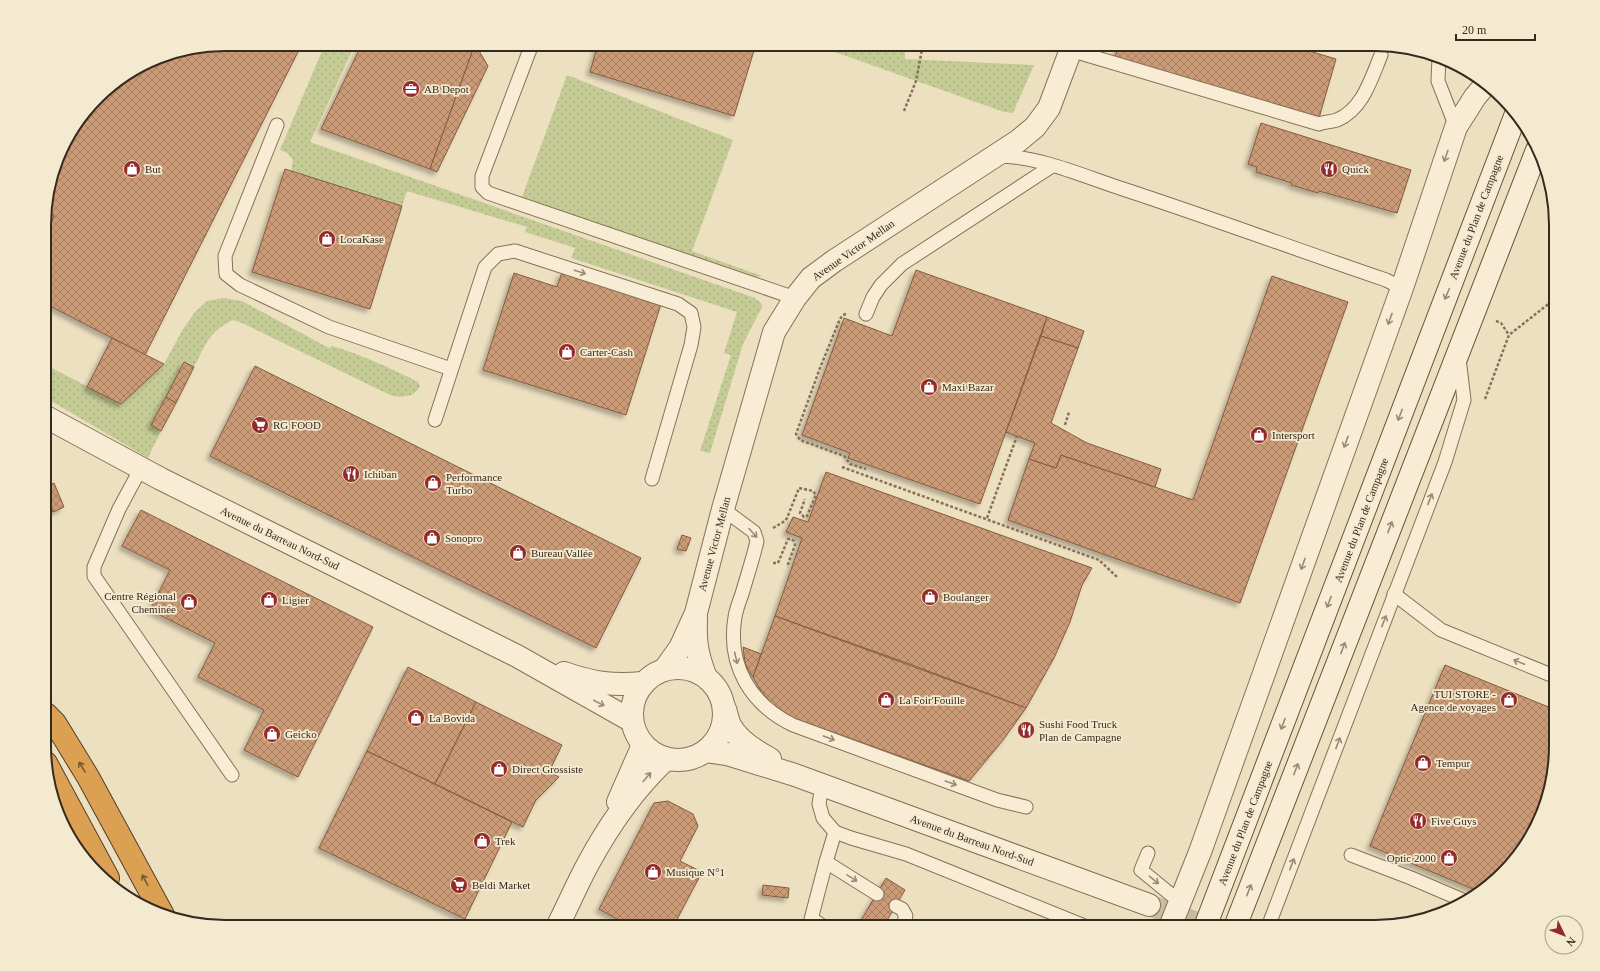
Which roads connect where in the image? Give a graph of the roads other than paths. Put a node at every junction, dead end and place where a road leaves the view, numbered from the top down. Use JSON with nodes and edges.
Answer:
{"nodes":[{"id":1,"x":529,"y":51,"type":"edge"},
{"id":2,"x":1070,"y":51,"type":"edge"},
{"id":3,"x":1084,"y":51,"type":"edge"},
{"id":4,"x":1380,"y":55,"type":"dead end"},
{"id":5,"x":1439,"y":63,"type":"edge"},
{"id":6,"x":1482,"y":88,"type":"edge"},
{"id":7,"x":1514,"y":120,"type":"edge"},
{"id":8,"x":277,"y":125,"type":"dead end"},
{"id":9,"x":1456,"y":127,"type":"junction"},
{"id":10,"x":995,"y":156,"type":"junction"},
{"id":11,"x":1535,"y":156,"type":"edge"},
{"id":12,"x":1052,"y":166,"type":"junction"},
{"id":13,"x":1402,"y":288,"type":"junction"},
{"id":14,"x":795,"y":298,"type":"junction"},
{"id":15,"x":866,"y":314,"type":"road end"},
{"id":16,"x":1458,"y":352,"type":"junction"},
{"id":17,"x":451,"y":369,"type":"junction"},
{"id":18,"x":51,"y":420,"type":"edge"},
{"id":19,"x":435,"y":420,"type":"dead end"},
{"id":20,"x":141,"y":468,"type":"junction"},
{"id":21,"x":652,"y":479,"type":"dead end"},
{"id":22,"x":723,"y":509,"type":"junction"},
{"id":23,"x":1394,"y":594,"type":"junction"},
{"id":24,"x":696,"y":613,"type":"junction"},
{"id":25,"x":517,"y":656,"type":"junction"},
{"id":26,"x":665,"y":669,"type":"junction"},
{"id":27,"x":1549,"y":674,"type":"edge"},
{"id":28,"x":705,"y":676,"type":"junction"},
{"id":29,"x":643,"y":683,"type":"junction"},
{"id":30,"x":725,"y":710,"type":"junction"},
{"id":31,"x":51,"y":719,"type":"edge"},
{"id":32,"x":632,"y":721,"type":"junction"},
{"id":33,"x":643,"y":745,"type":"junction"},
{"id":34,"x":706,"y":751,"type":"junction"},
{"id":35,"x":666,"y":759,"type":"junction"},
{"id":36,"x":232,"y":775,"type":"dead end"},
{"id":37,"x":795,"y":775,"type":"junction"},
{"id":38,"x":53,"y":777,"type":"edge"},
{"id":39,"x":822,"y":785,"type":"junction"},
{"id":40,"x":1026,"y":807,"type":"dead end"},
{"id":41,"x":835,"y":832,"type":"junction"},
{"id":42,"x":600,"y":843,"type":"junction"},
{"id":43,"x":1148,"y":853,"type":"dead end"},
{"id":44,"x":1351,"y":855,"type":"dead end"},
{"id":45,"x":826,"y":862,"type":"junction"},
{"id":46,"x":104,"y":871,"type":"edge"},
{"id":47,"x":877,"y":894,"type":"dead end"},
{"id":48,"x":1459,"y":899,"type":"edge"},
{"id":49,"x":1180,"y":902,"type":"junction"},
{"id":50,"x":1149,"y":905,"type":"tunnel mouth"},
{"id":51,"x":896,"y":906,"type":"dead end"},
{"id":52,"x":159,"y":907,"type":"edge"},
{"id":53,"x":560,"y":920,"type":"edge"},
{"id":54,"x":812,"y":920,"type":"edge"},
{"id":55,"x":905,"y":920,"type":"edge"},
{"id":56,"x":1070,"y":920,"type":"edge"},
{"id":57,"x":1173,"y":920,"type":"edge"},
{"id":58,"x":1209,"y":920,"type":"edge"},
{"id":59,"x":1238,"y":920,"type":"edge"},
{"id":60,"x":1271,"y":920,"type":"edge"}],
"edges":[{"from":1,"to":14,"type":"lane"},
{"from":2,"to":10,"type":"street","name":"Avenue Victor Mellan"},
{"from":3,"to":4,"type":"lane"},
{"from":5,"to":9,"type":"lane"},
{"from":6,"to":9,"type":"street"},
{"from":7,"to":58,"type":"street","name":"Avenue du Plan de Campagne","one_way":true},
{"from":8,"to":17,"type":"lane"},
{"from":9,"to":13,"type":"street","one_way":true},
{"from":10,"to":12,"type":"lane"},
{"from":10,"to":14,"type":"street","name":"Avenue Victor Mellan"},
{"from":11,"to":16,"type":"street"},
{"from":12,"to":13,"type":"lane"},
{"from":12,"to":15,"type":"lane"},
{"from":13,"to":49,"type":"street","one_way":true},
{"from":14,"to":22,"type":"street","name":"Avenue Victor Mellan"},
{"from":23,"to":16,"type":"lane","one_way":true},
{"from":59,"to":16,"type":"street","one_way":true},
{"from":17,"to":19,"type":"lane"},
{"from":17,"to":21,"type":"lane","one_way":true},
{"from":18,"to":20,"type":"street","name":"Avenue du Barreau Nord-Sud"},
{"from":20,"to":25,"type":"street","name":"Avenue du Barreau Nord-Sud"},
{"from":20,"to":36,"type":"lane"},
{"from":22,"to":24,"type":"street","name":"Avenue Victor Mellan"},
{"from":22,"to":40,"type":"lane","one_way":true},
{"from":27,"to":23,"type":"lane","one_way":true},
{"from":60,"to":23,"type":"lane","one_way":true},
{"from":24,"to":26,"type":"street","name":"Avenue Victor Mellan"},
{"from":24,"to":28,"type":"street","name":"Avenue Victor Mellan"},
{"from":25,"to":29,"type":"street","name":"Avenue du Barreau Nord-Sud"},
{"from":25,"to":32,"type":"street","name":"Avenue du Barreau Nord-Sud","one_way":true},
{"from":26,"to":28,"type":"street"},
{"from":26,"to":29,"type":"street"},
{"from":28,"to":30,"type":"street"},
{"from":29,"to":32,"type":"street"},
{"from":30,"to":34,"type":"street"},
{"from":30,"to":37,"type":"street","name":"Avenue du Barreau Nord-Sud"},
{"from":52,"to":31,"type":"highway","one_way":true},
{"from":32,"to":33,"type":"street"},
{"from":33,"to":35,"type":"street"},
{"from":33,"to":42,"type":"street"},
{"from":34,"to":35,"type":"street"},
{"from":34,"to":37,"type":"street","name":"Avenue du Barreau Nord-Sud"},
{"from":42,"to":35,"type":"street","one_way":true},
{"from":37,"to":39,"type":"street","name":"Avenue du Barreau Nord-Sud"},
{"from":38,"to":46,"type":"highway"},
{"from":39,"to":41,"type":"lane"},
{"from":39,"to":50,"type":"street","name":"Avenue du Barreau Nord-Sud"},
{"from":41,"to":45,"type":"lane"},
{"from":41,"to":56,"type":"lane"},
{"from":42,"to":53,"type":"street"},
{"from":43,"to":49,"type":"lane","one_way":true},
{"from":44,"to":48,"type":"lane"},
{"from":45,"to":47,"type":"lane","one_way":true},
{"from":45,"to":54,"type":"lane"},
{"from":49,"to":57,"type":"street"},
{"from":51,"to":55,"type":"lane"}]}
